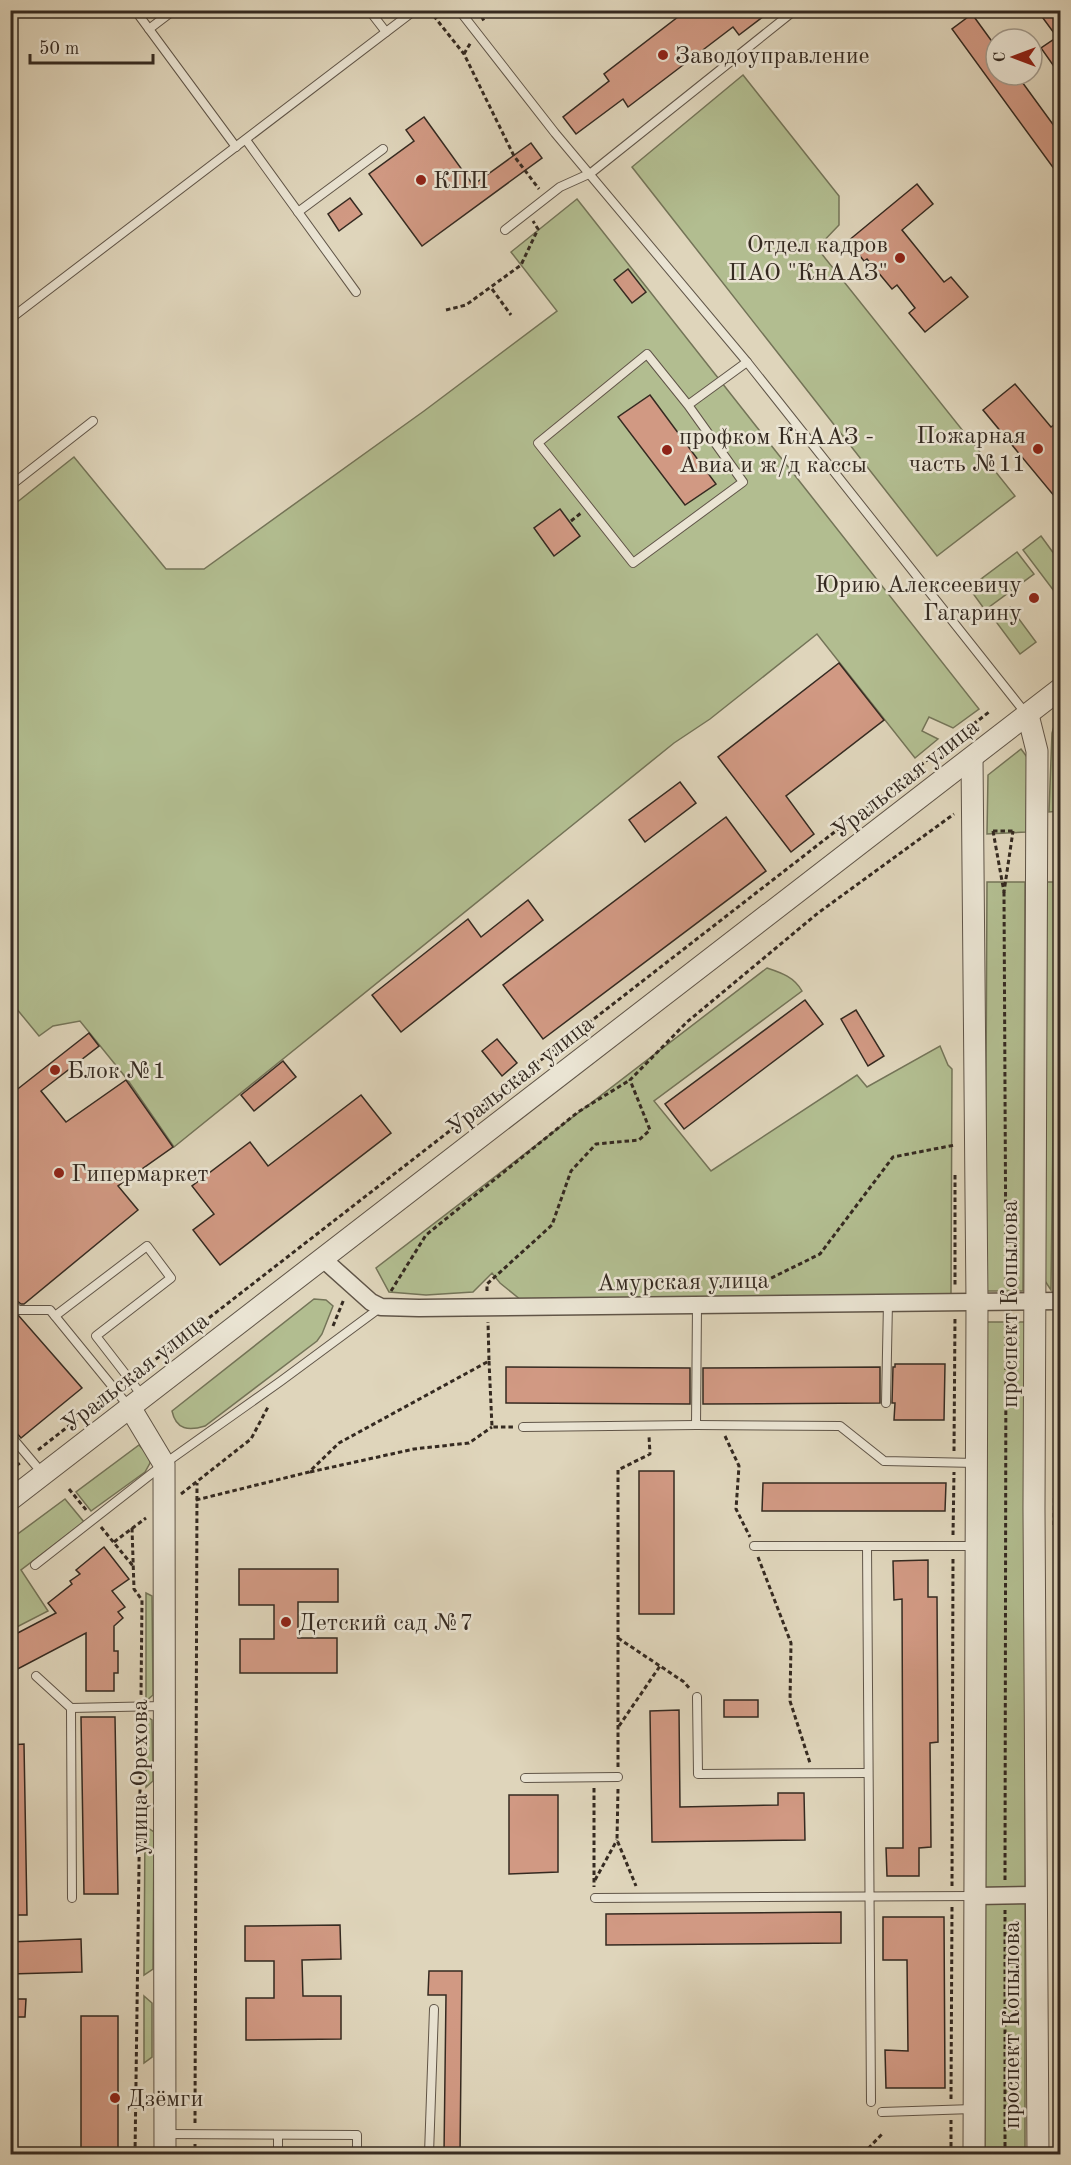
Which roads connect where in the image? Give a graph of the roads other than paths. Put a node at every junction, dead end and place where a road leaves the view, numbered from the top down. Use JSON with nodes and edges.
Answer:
{"nodes":[{"id":1,"x":135,"y":10,"type":"edge"},
{"id":2,"x":174,"y":10,"type":"edge"},
{"id":3,"x":369,"y":10,"type":"edge"},
{"id":4,"x":415,"y":10,"type":"edge"},
{"id":5,"x":459,"y":10,"type":"edge"},
{"id":6,"x":795,"y":10,"type":"edge"},
{"id":7,"x":149,"y":29,"type":"junction"},
{"id":8,"x":386,"y":32,"type":"junction"},
{"id":9,"x":246,"y":140,"type":"junction"},
{"id":10,"x":236,"y":147,"type":"junction"},
{"id":11,"x":383,"y":149,"type":"dead end"},
{"id":12,"x":591,"y":173,"type":"junction"},
{"id":13,"x":298,"y":212,"type":"junction"},
{"id":14,"x":505,"y":230,"type":"dead end"},
{"id":15,"x":356,"y":292,"type":"dead end"},
{"id":16,"x":10,"y":319,"type":"edge"},
{"id":17,"x":747,"y":362,"type":"junction"},
{"id":18,"x":688,"y":405,"type":"junction"},
{"id":19,"x":93,"y":421,"type":"dead end"},
{"id":20,"x":10,"y":486,"type":"edge"},
{"id":21,"x":1060,"y":689,"type":"edge"},
{"id":22,"x":1028,"y":715,"type":"junction"},
{"id":23,"x":972,"y":758,"type":"junction"},
{"id":24,"x":323,"y":1259,"type":"junction"},
{"id":25,"x":10,"y":1301,"type":"edge"},
{"id":26,"x":1034,"y":1301,"type":"junction"},
{"id":27,"x":1059,"y":1301,"type":"edge"},
{"id":28,"x":888,"y":1302,"type":"junction"},
{"id":29,"x":977,"y":1302,"type":"junction"},
{"id":30,"x":697,"y":1305,"type":"junction"},
{"id":31,"x":381,"y":1306,"type":"junction"},
{"id":32,"x":55,"y":1316,"type":"junction"},
{"id":33,"x":137,"y":1403,"type":"junction"},
{"id":34,"x":886,"y":1403,"type":"dead end"},
{"id":35,"x":696,"y":1425,"type":"junction"},
{"id":36,"x":523,"y":1427,"type":"road end"},
{"id":37,"x":10,"y":1435,"type":"edge"},
{"id":38,"x":976,"y":1463,"type":"junction"},
{"id":39,"x":164,"y":1464,"type":"junction"},
{"id":40,"x":44,"y":1475,"type":"junction"},
{"id":41,"x":10,"y":1500,"type":"edge"},
{"id":42,"x":975,"y":1545,"type":"junction"},
{"id":43,"x":754,"y":1546,"type":"road end"},
{"id":44,"x":867,"y":1546,"type":"junction"},
{"id":45,"x":35,"y":1565,"type":"dead end"},
{"id":46,"x":36,"y":1676,"type":"dead end"},
{"id":47,"x":698,"y":1697,"type":"road end"},
{"id":48,"x":165,"y":1706,"type":"junction"},
{"id":49,"x":71,"y":1708,"type":"junction"},
{"id":50,"x":868,"y":1773,"type":"junction"},
{"id":51,"x":618,"y":1777,"type":"road end"},
{"id":52,"x":525,"y":1778,"type":"dead end"},
{"id":53,"x":1036,"y":1895,"type":"junction"},
{"id":54,"x":975,"y":1896,"type":"junction"},
{"id":55,"x":869,"y":1897,"type":"junction"},
{"id":56,"x":72,"y":1898,"type":"dead end"},
{"id":57,"x":595,"y":1898,"type":"road end"},
{"id":58,"x":434,"y":2009,"type":"dead end"},
{"id":59,"x":871,"y":2102,"type":"dead end"},
{"id":60,"x":974,"y":2109,"type":"junction"},
{"id":61,"x":882,"y":2112,"type":"dead end"},
{"id":62,"x":278,"y":2136,"type":"junction"},
{"id":63,"x":165,"y":2144,"type":"edge"},
{"id":64,"x":278,"y":2154,"type":"edge"},
{"id":65,"x":357,"y":2154,"type":"edge"},
{"id":66,"x":429,"y":2154,"type":"edge"},
{"id":67,"x":974,"y":2154,"type":"edge"},
{"id":68,"x":1038,"y":2154,"type":"edge"}],
"edges":[{"from":1,"to":7,"type":"lane"},
{"from":2,"to":7,"type":"lane"},
{"from":3,"to":8,"type":"lane"},
{"from":4,"to":8,"type":"lane"},
{"from":5,"to":12,"type":"lane"},
{"from":6,"to":12,"type":"lane"},
{"from":7,"to":10,"type":"lane"},
{"from":8,"to":9,"type":"lane"},
{"from":9,"to":10,"type":"lane"},
{"from":9,"to":13,"type":"lane"},
{"from":10,"to":16,"type":"lane"},
{"from":11,"to":13,"type":"lane"},
{"from":12,"to":14,"type":"lane"},
{"from":12,"to":17,"type":"lane"},
{"from":13,"to":15,"type":"lane"},
{"from":17,"to":18,"type":"lane"},
{"from":17,"to":22,"type":"lane"},
{"from":18,"to":18,"type":"lane"},
{"from":19,"to":20,"type":"lane"},
{"from":21,"to":22,"type":"street","name":"Уральская улица"},
{"from":22,"to":23,"type":"street","name":"Уральская улица"},
{"from":22,"to":26,"type":"street","name":"проспект Копылова"},
{"from":23,"to":24,"type":"street","name":"Уральская улица"},
{"from":23,"to":29,"type":"street","name":"проспект Копылова"},
{"from":24,"to":31,"type":"street"},
{"from":24,"to":33,"type":"street","name":"Уральская улица"},
{"from":25,"to":32,"type":"lane"},
{"from":26,"to":27,"type":"street","name":"Амурская улица"},
{"from":26,"to":29,"type":"street","name":"Амурская улица"},
{"from":26,"to":53,"type":"street","name":"проспект Копылова"},
{"from":28,"to":29,"type":"street","name":"Амурская улица"},
{"from":28,"to":30,"type":"street","name":"Амурская улица"},
{"from":28,"to":34,"type":"lane"},
{"from":29,"to":38,"type":"street","name":"проспект Копылова"},
{"from":30,"to":31,"type":"street","name":"Амурская улица"},
{"from":30,"to":35,"type":"lane"},
{"from":31,"to":39,"type":"lane"},
{"from":32,"to":33,"type":"lane"},
{"from":32,"to":33,"type":"lane"},
{"from":33,"to":39,"type":"street"},
{"from":33,"to":40,"type":"street","name":"Уральская улица"},
{"from":35,"to":36,"type":"lane"},
{"from":35,"to":38,"type":"lane"},
{"from":37,"to":40,"type":"lane"},
{"from":38,"to":42,"type":"street","name":"проспект Копылова"},
{"from":39,"to":45,"type":"lane"},
{"from":39,"to":48,"type":"street","name":"улица Орехова"},
{"from":40,"to":41,"type":"street","name":"Уральская улица"},
{"from":42,"to":44,"type":"lane"},
{"from":42,"to":54,"type":"street","name":"проспект Копылова"},
{"from":43,"to":44,"type":"lane"},
{"from":44,"to":50,"type":"lane"},
{"from":46,"to":49,"type":"lane"},
{"from":47,"to":50,"type":"lane"},
{"from":48,"to":49,"type":"lane"},
{"from":48,"to":63,"type":"street","name":"улица Орехова"},
{"from":49,"to":56,"type":"lane"},
{"from":50,"to":55,"type":"lane"},
{"from":51,"to":52,"type":"lane"},
{"from":53,"to":54,"type":"street","name":"проспект Копылова"},
{"from":53,"to":68,"type":"street","name":"проспект Копылова"},
{"from":54,"to":55,"type":"lane"},
{"from":54,"to":60,"type":"street","name":"проспект Копылова"},
{"from":55,"to":57,"type":"lane"},
{"from":55,"to":59,"type":"lane"},
{"from":58,"to":66,"type":"lane"},
{"from":60,"to":61,"type":"lane"},
{"from":60,"to":67,"type":"street","name":"проспект Копылова"},
{"from":62,"to":63,"type":"lane"},
{"from":62,"to":64,"type":"lane"},
{"from":62,"to":65,"type":"lane"}]}
